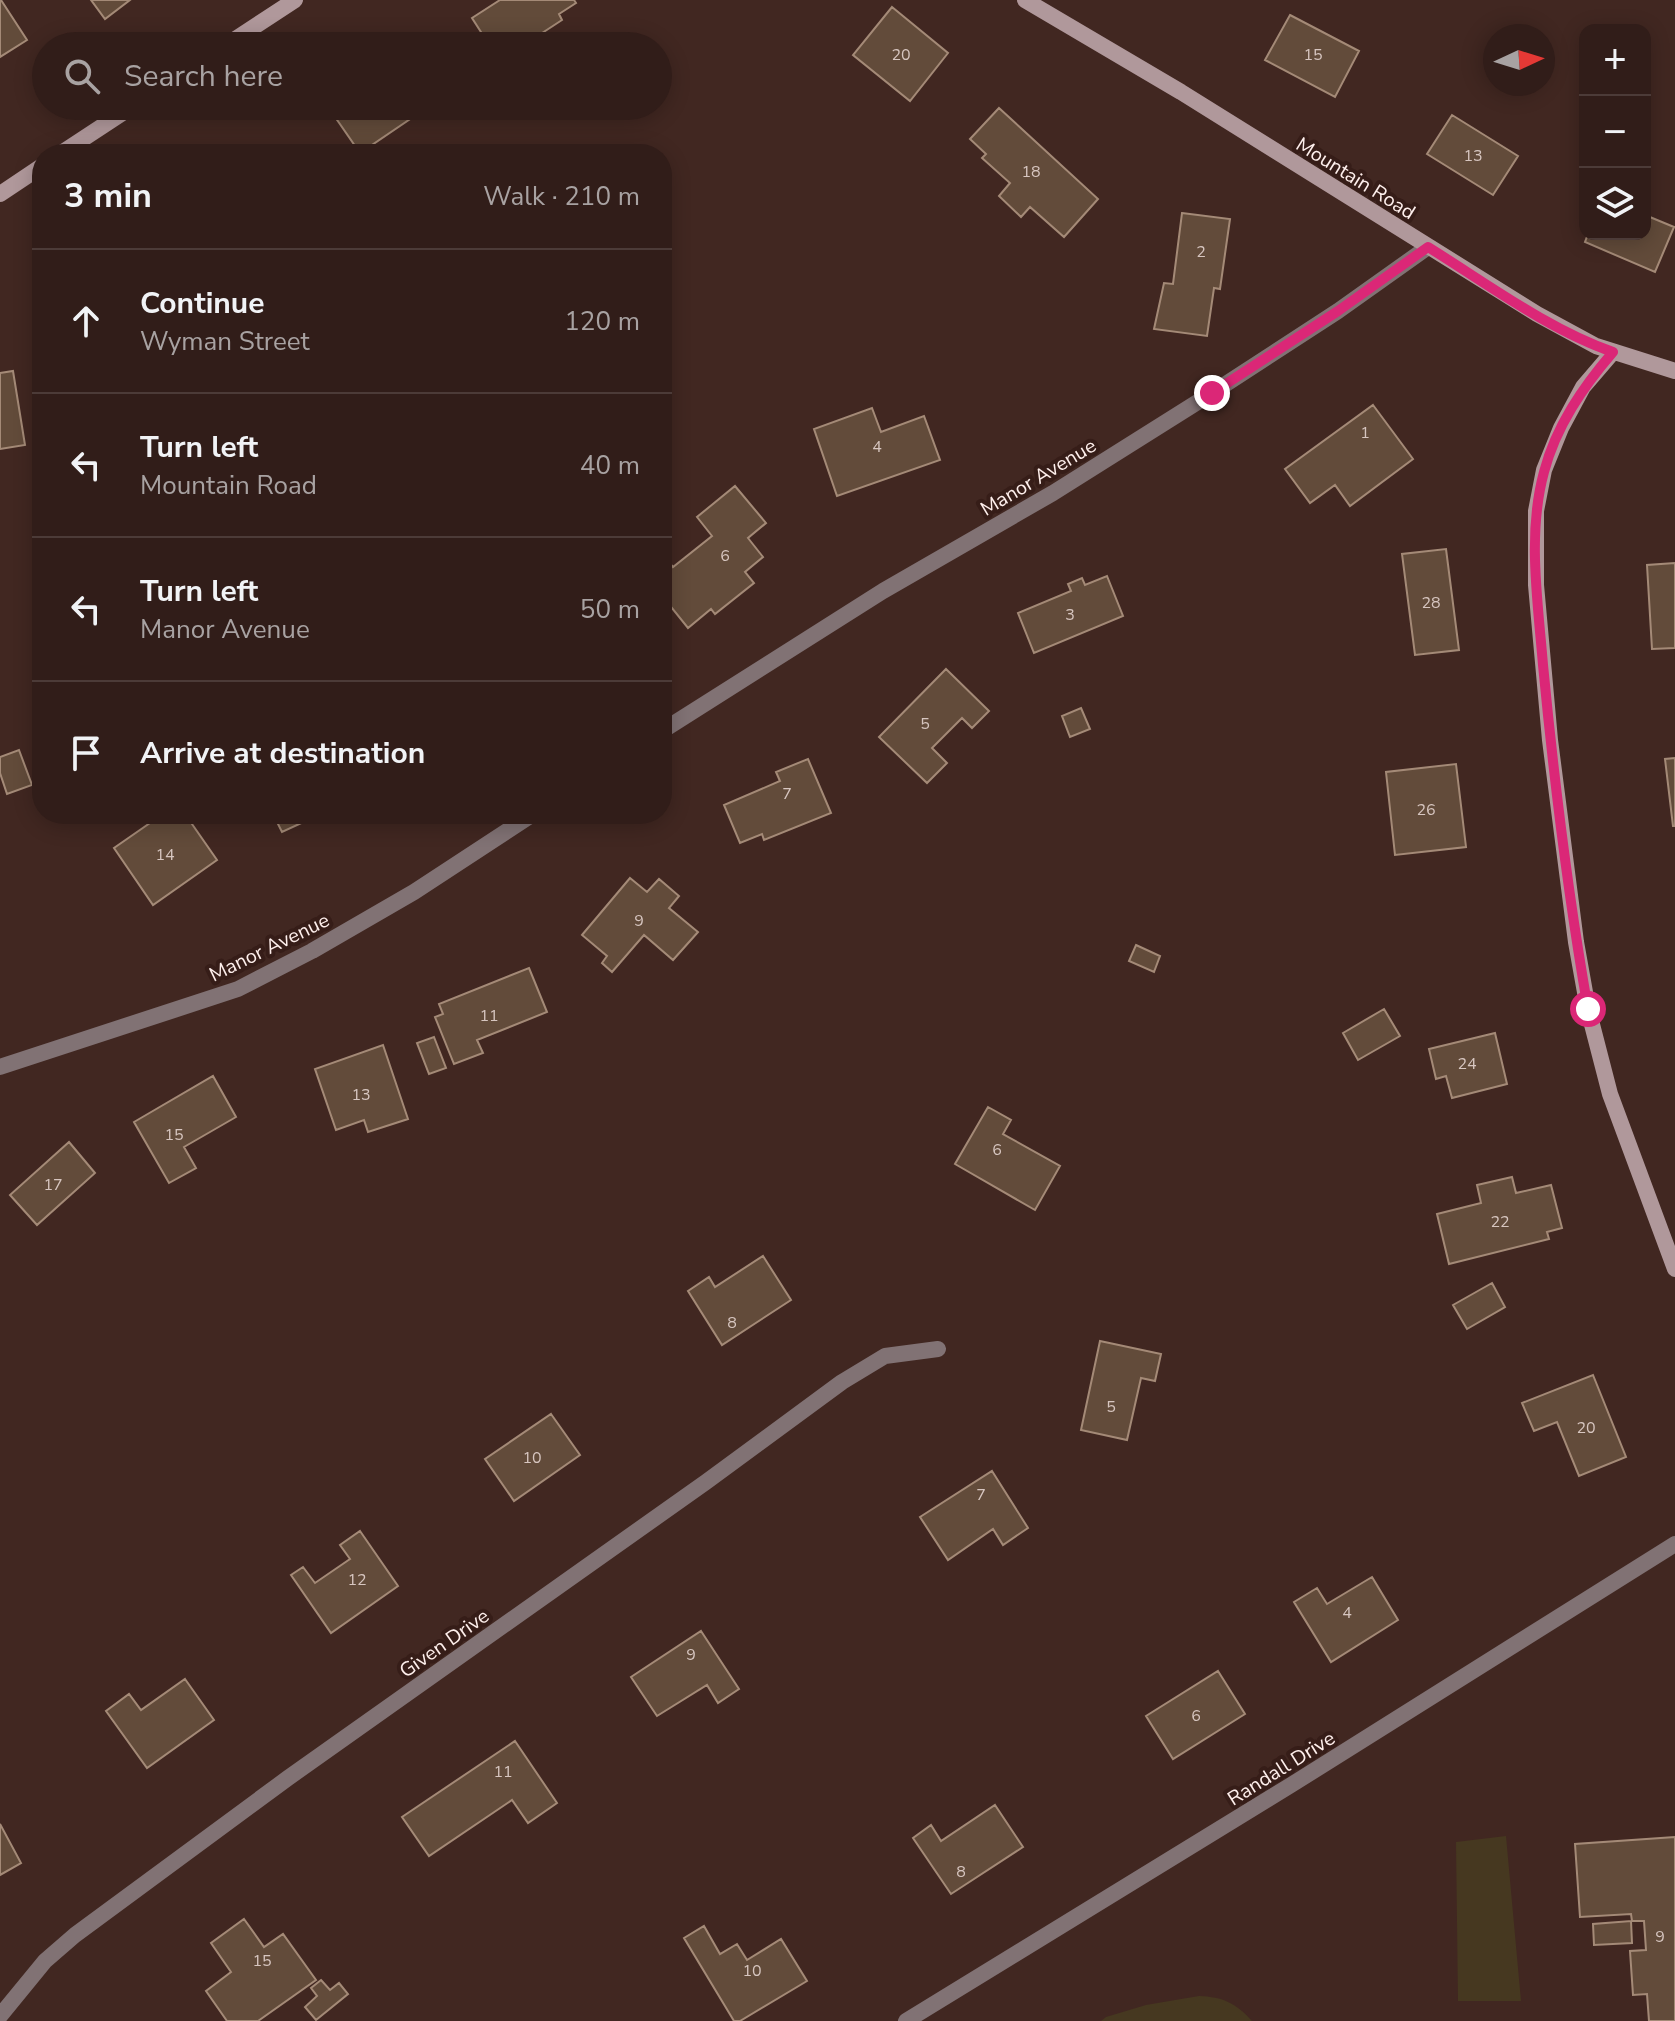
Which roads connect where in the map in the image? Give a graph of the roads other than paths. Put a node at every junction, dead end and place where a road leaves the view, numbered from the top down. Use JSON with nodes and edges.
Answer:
{"nodes":[{"id":1,"x":295,"y":0,"type":"edge"},
{"id":2,"x":1025,"y":0,"type":"edge"},
{"id":3,"x":246,"y":32,"type":"edge"},
{"id":4,"x":112,"y":120,"type":"edge"},
{"id":5,"x":75,"y":144,"type":"edge"},
{"id":6,"x":32,"y":173,"type":"edge"},
{"id":7,"x":0,"y":194,"type":"edge"},
{"id":8,"x":1428,"y":247,"type":"junction"},
{"id":9,"x":1613,"y":352,"type":"junction"},
{"id":10,"x":1675,"y":371,"type":"edge"},
{"id":11,"x":672,"y":725,"type":"edge"},
{"id":12,"x":518,"y":824,"type":"edge"},
{"id":13,"x":0,"y":1067,"type":"edge"},
{"id":14,"x":1675,"y":1269,"type":"edge"},
{"id":15,"x":938,"y":1349,"type":"dead end"},
{"id":16,"x":1675,"y":1544,"type":"edge"},
{"id":17,"x":0,"y":2016,"type":"edge"},
{"id":18,"x":906,"y":2021,"type":"edge"}],
"edges":[{"from":1,"to":3,"type":"street"},
{"from":2,"to":8,"type":"street","name":"Mountain Road"},
{"from":4,"to":5,"type":"street"},
{"from":6,"to":7,"type":"street"},
{"from":8,"to":9,"type":"street","name":"Mountain Road"},
{"from":8,"to":11,"type":"street","name":"Manor Avenue"},
{"from":9,"to":10,"type":"street","name":"Mountain Road"},
{"from":9,"to":14,"type":"street"},
{"from":12,"to":13,"type":"street","name":"Manor Avenue"},
{"from":15,"to":17,"type":"street","name":"Given Drive"},
{"from":16,"to":18,"type":"street","name":"Randall Drive"}]}
